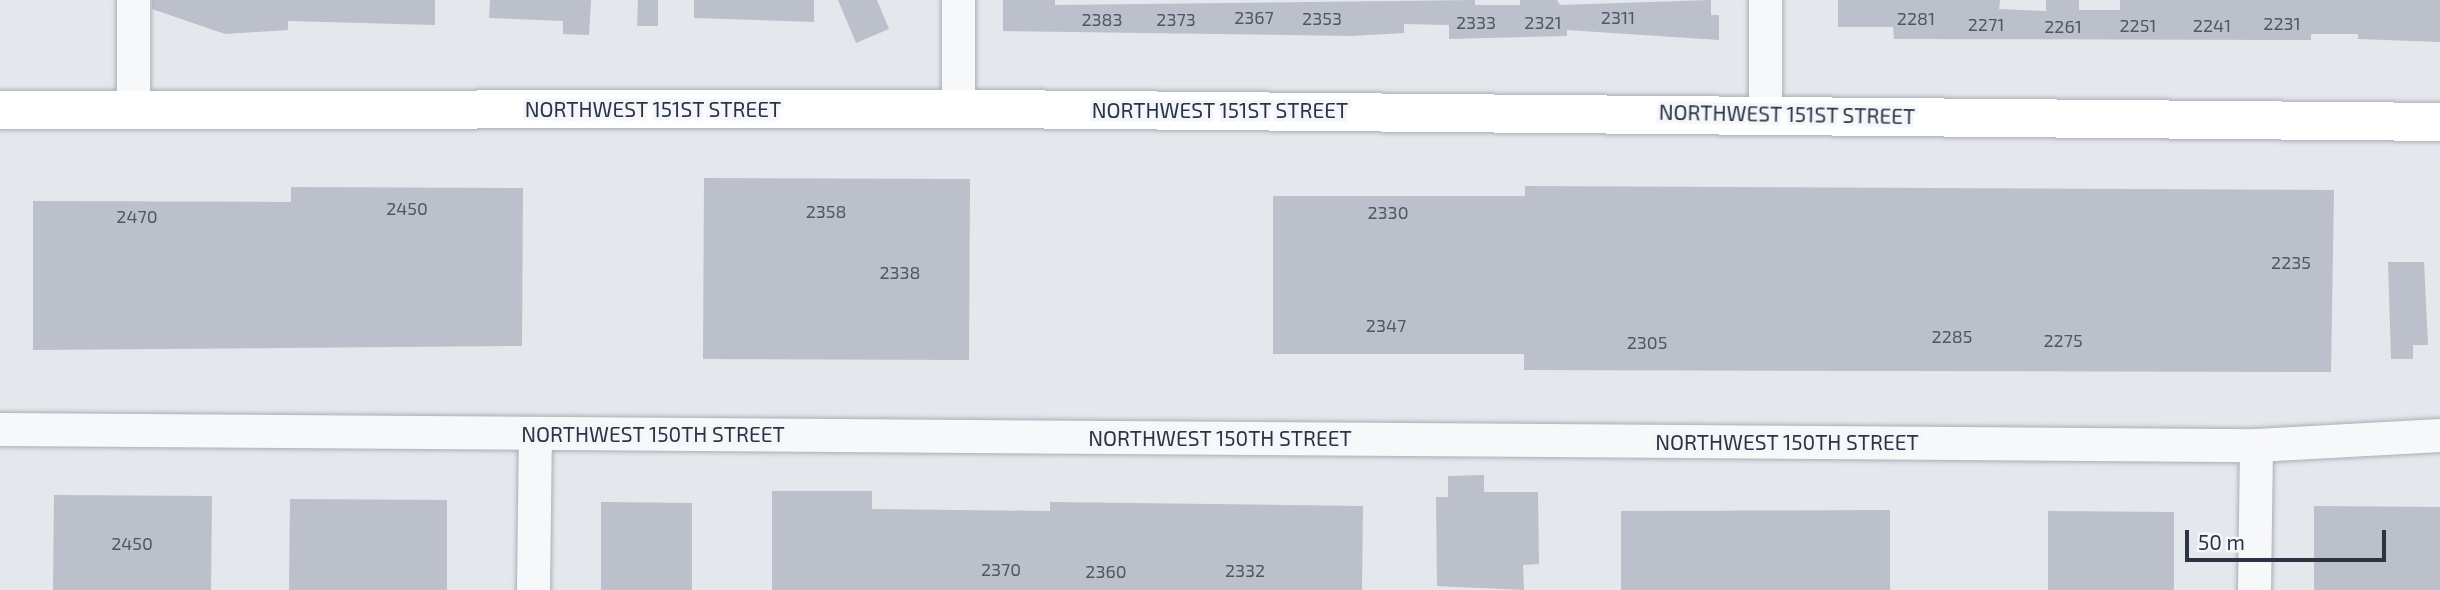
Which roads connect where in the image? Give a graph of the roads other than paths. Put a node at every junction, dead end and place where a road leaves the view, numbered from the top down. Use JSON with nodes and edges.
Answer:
{"nodes":[{"id":1,"x":133,"y":0,"type":"edge"},
{"id":2,"x":958,"y":0,"type":"edge"},
{"id":3,"x":1765,"y":0,"type":"edge"},
{"id":4,"x":958,"y":108,"type":"junction"},
{"id":5,"x":133,"y":109,"type":"junction"},
{"id":6,"x":0,"y":110,"type":"edge"},
{"id":7,"x":1765,"y":114,"type":"junction"},
{"id":8,"x":2440,"y":122,"type":"edge"},
{"id":9,"x":0,"y":429,"type":"edge"},
{"id":10,"x":535,"y":433,"type":"junction"},
{"id":11,"x":2440,"y":435,"type":"edge"},
{"id":12,"x":2256,"y":445,"type":"junction"},
{"id":13,"x":533,"y":590,"type":"edge"},
{"id":14,"x":2254,"y":590,"type":"edge"}],
"edges":[{"from":1,"to":5,"type":"street"},
{"from":2,"to":4,"type":"street"},
{"from":3,"to":7,"type":"street"},
{"from":4,"to":5,"type":"street","name":"NORTHWEST 151ST STREET"},
{"from":4,"to":7,"type":"street","name":"NORTHWEST 151ST STREET"},
{"from":5,"to":6,"type":"street","name":"NORTHWEST 151ST STREET"},
{"from":7,"to":8,"type":"street","name":"NORTHWEST 151ST STREET"},
{"from":9,"to":10,"type":"street","name":"NORTHWEST 150TH STREET"},
{"from":10,"to":12,"type":"street","name":"NORTHWEST 150TH STREET"},
{"from":10,"to":13,"type":"street"},
{"from":11,"to":12,"type":"street","name":"NORTHWEST 150TH STREET"},
{"from":12,"to":14,"type":"street"}]}
